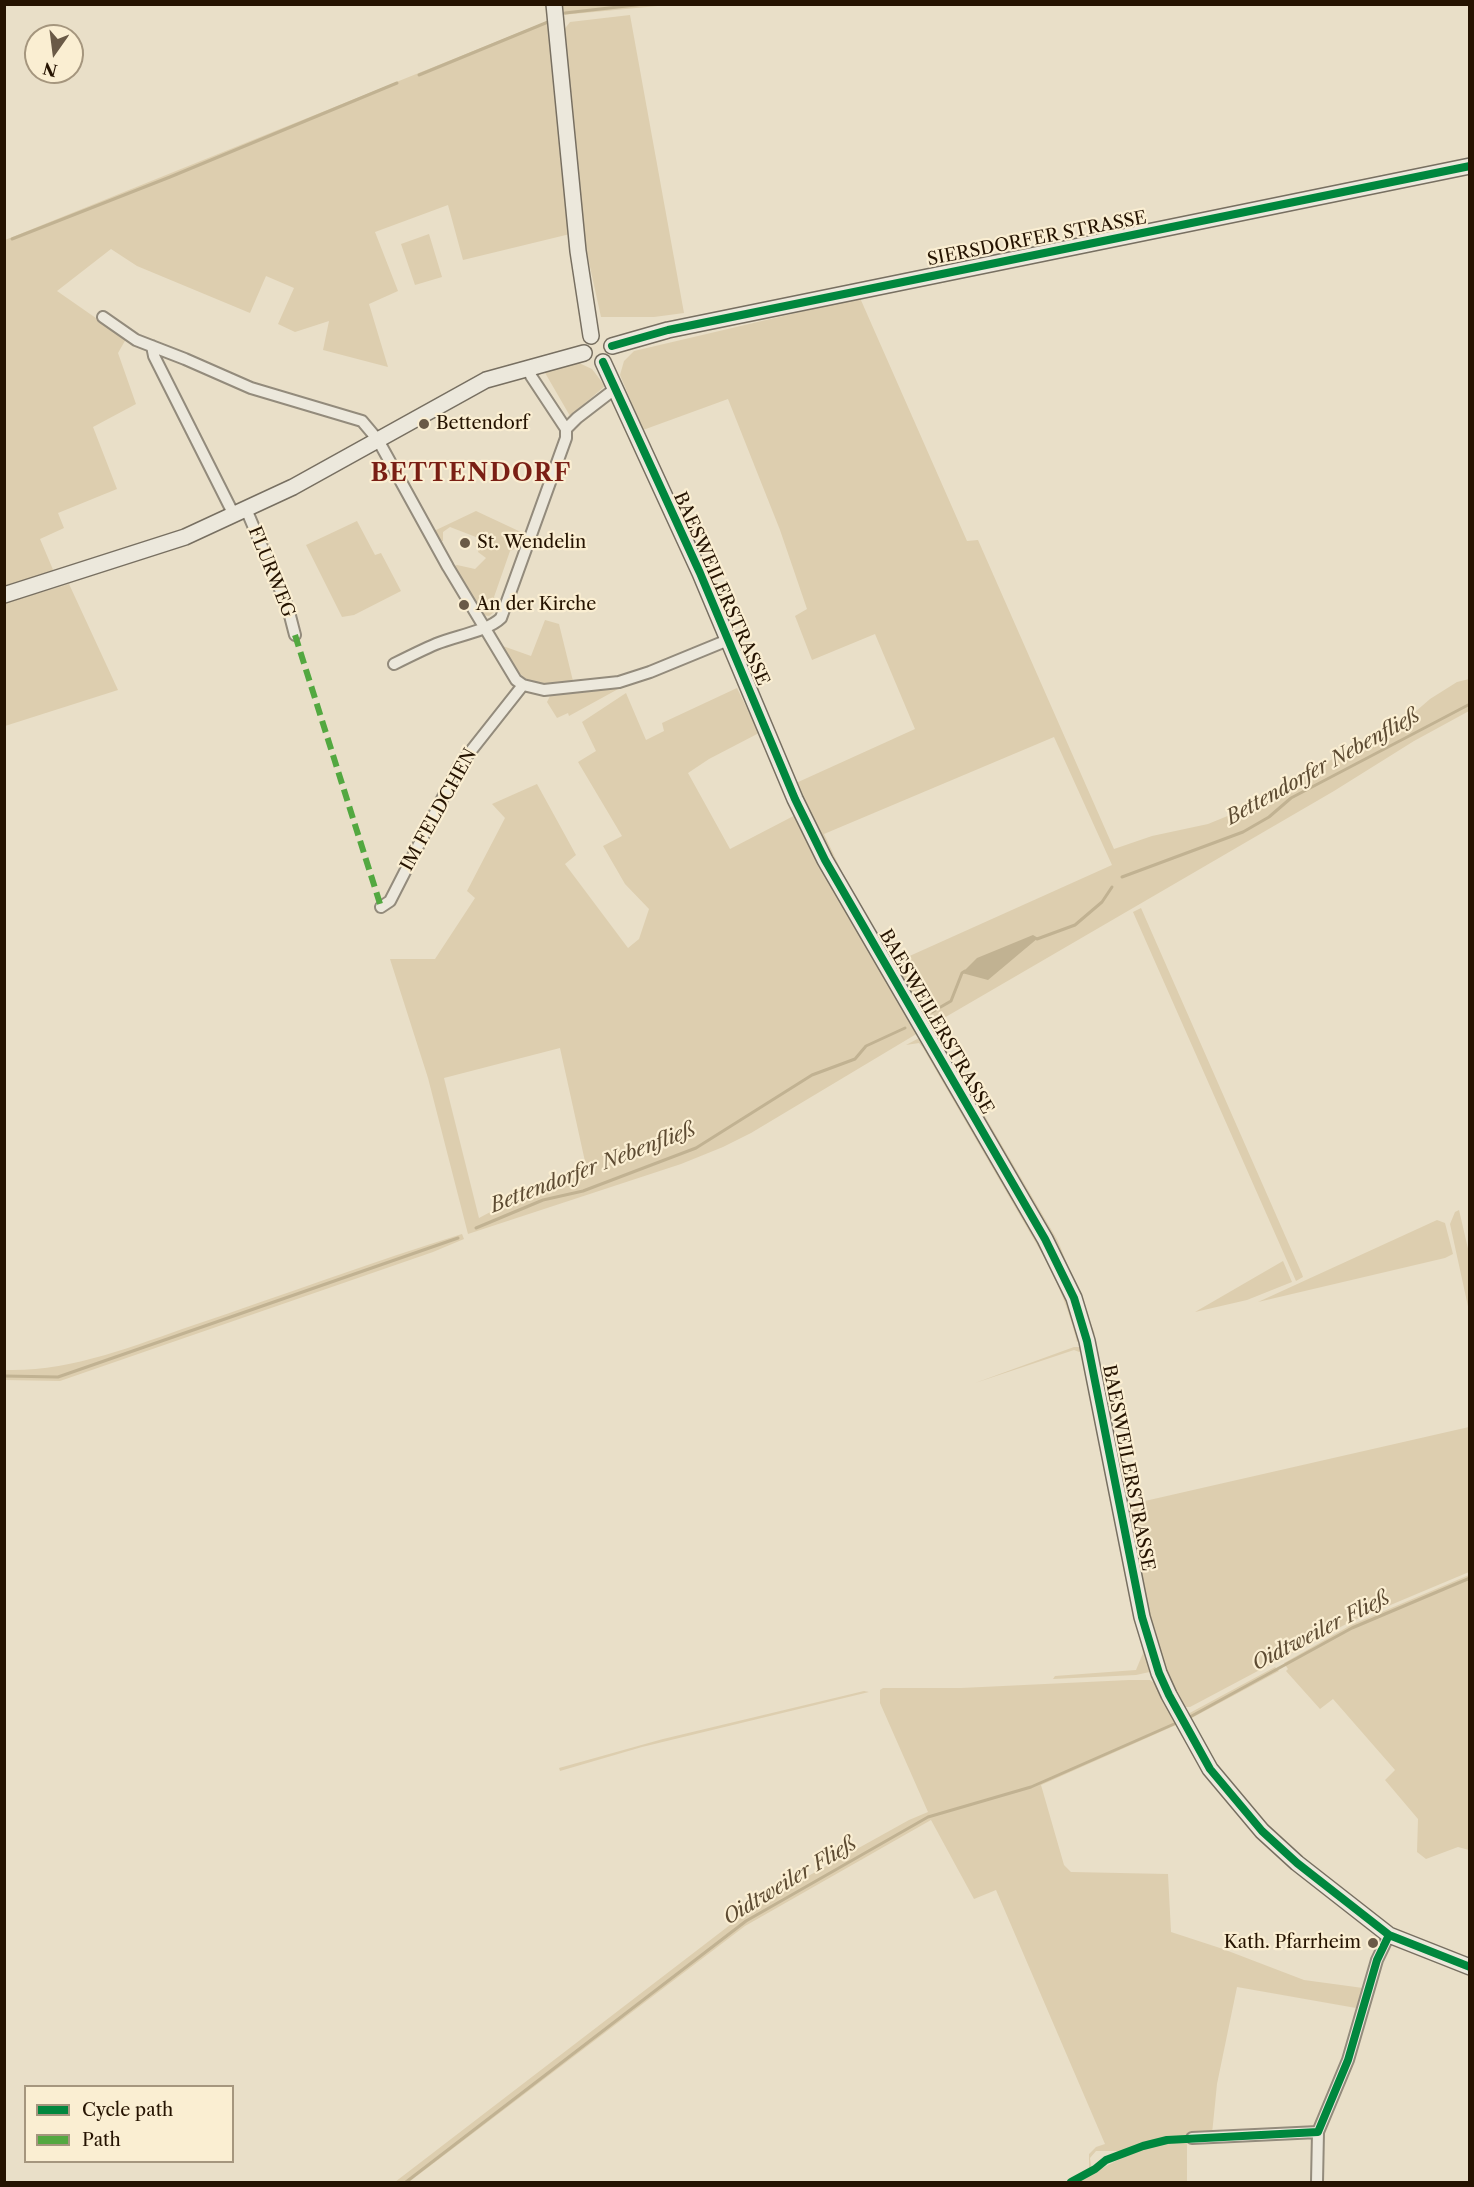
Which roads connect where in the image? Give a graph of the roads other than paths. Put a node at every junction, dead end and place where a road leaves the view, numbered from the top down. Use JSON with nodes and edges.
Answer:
{"nodes":[{"id":1,"x":555,"y":4,"type":"edge"},
{"id":2,"x":1470,"y":166,"type":"edge"},
{"id":3,"x":103,"y":318,"type":"dead end"},
{"id":4,"x":591,"y":336,"type":"junction"},
{"id":5,"x":152,"y":346,"type":"junction"},
{"id":6,"x":612,"y":346,"type":"junction"},
{"id":7,"x":584,"y":353,"type":"junction"},
{"id":8,"x":603,"y":362,"type":"junction"},
{"id":9,"x":529,"y":367,"type":"junction"},
{"id":10,"x":616,"y":388,"type":"junction"},
{"id":11,"x":566,"y":429,"type":"junction"},
{"id":12,"x":378,"y":440,"type":"junction"},
{"id":13,"x":240,"y":512,"type":"junction"},
{"id":14,"x":4,"y":595,"type":"edge"},
{"id":15,"x":484,"y":629,"type":"junction"},
{"id":16,"x":295,"y":635,"type":"dead end"},
{"id":17,"x":728,"y":640,"type":"junction"},
{"id":18,"x":394,"y":664,"type":"dead end"},
{"id":19,"x":523,"y":685,"type":"junction"},
{"id":20,"x":381,"y":907,"type":"dead end"},
{"id":21,"x":1389,"y":1935,"type":"junction"},
{"id":22,"x":1470,"y":1967,"type":"edge"},
{"id":23,"x":1318,"y":2132,"type":"junction"},
{"id":24,"x":1192,"y":2138,"type":"dead end"},
{"id":25,"x":1317,"y":2182,"type":"edge"}],
"edges":[{"from":1,"to":4,"type":"street"},
{"from":2,"to":6,"type":"street","name":"SIERSDORFER STRASSE"},
{"from":3,"to":5,"type":"street"},
{"from":4,"to":6,"type":"street"},
{"from":4,"to":7,"type":"street"},
{"from":5,"to":12,"type":"street"},
{"from":5,"to":13,"type":"street","name":"FLURWEG"},
{"from":6,"to":8,"type":"street"},
{"from":7,"to":8,"type":"street"},
{"from":7,"to":9,"type":"street"},
{"from":8,"to":10,"type":"street","name":"BAESWEILERSTRASSE"},
{"from":9,"to":11,"type":"street"},
{"from":9,"to":12,"type":"street"},
{"from":10,"to":11,"type":"street"},
{"from":10,"to":17,"type":"street","name":"BAESWEILERSTRASSE"},
{"from":11,"to":15,"type":"street"},
{"from":12,"to":13,"type":"street"},
{"from":12,"to":15,"type":"street"},
{"from":13,"to":14,"type":"street"},
{"from":13,"to":16,"type":"street","name":"FLURWEG"},
{"from":15,"to":18,"type":"street"},
{"from":15,"to":19,"type":"street"},
{"from":17,"to":19,"type":"street"},
{"from":17,"to":21,"type":"street","name":"BAESWEILERSTRASSE"},
{"from":19,"to":20,"type":"street","name":"IM FELDCHEN"},
{"from":21,"to":22,"type":"street","name":"BAESWEILERSTRASSE"},
{"from":21,"to":23,"type":"street"},
{"from":23,"to":24,"type":"street"},
{"from":23,"to":25,"type":"street"}]}
